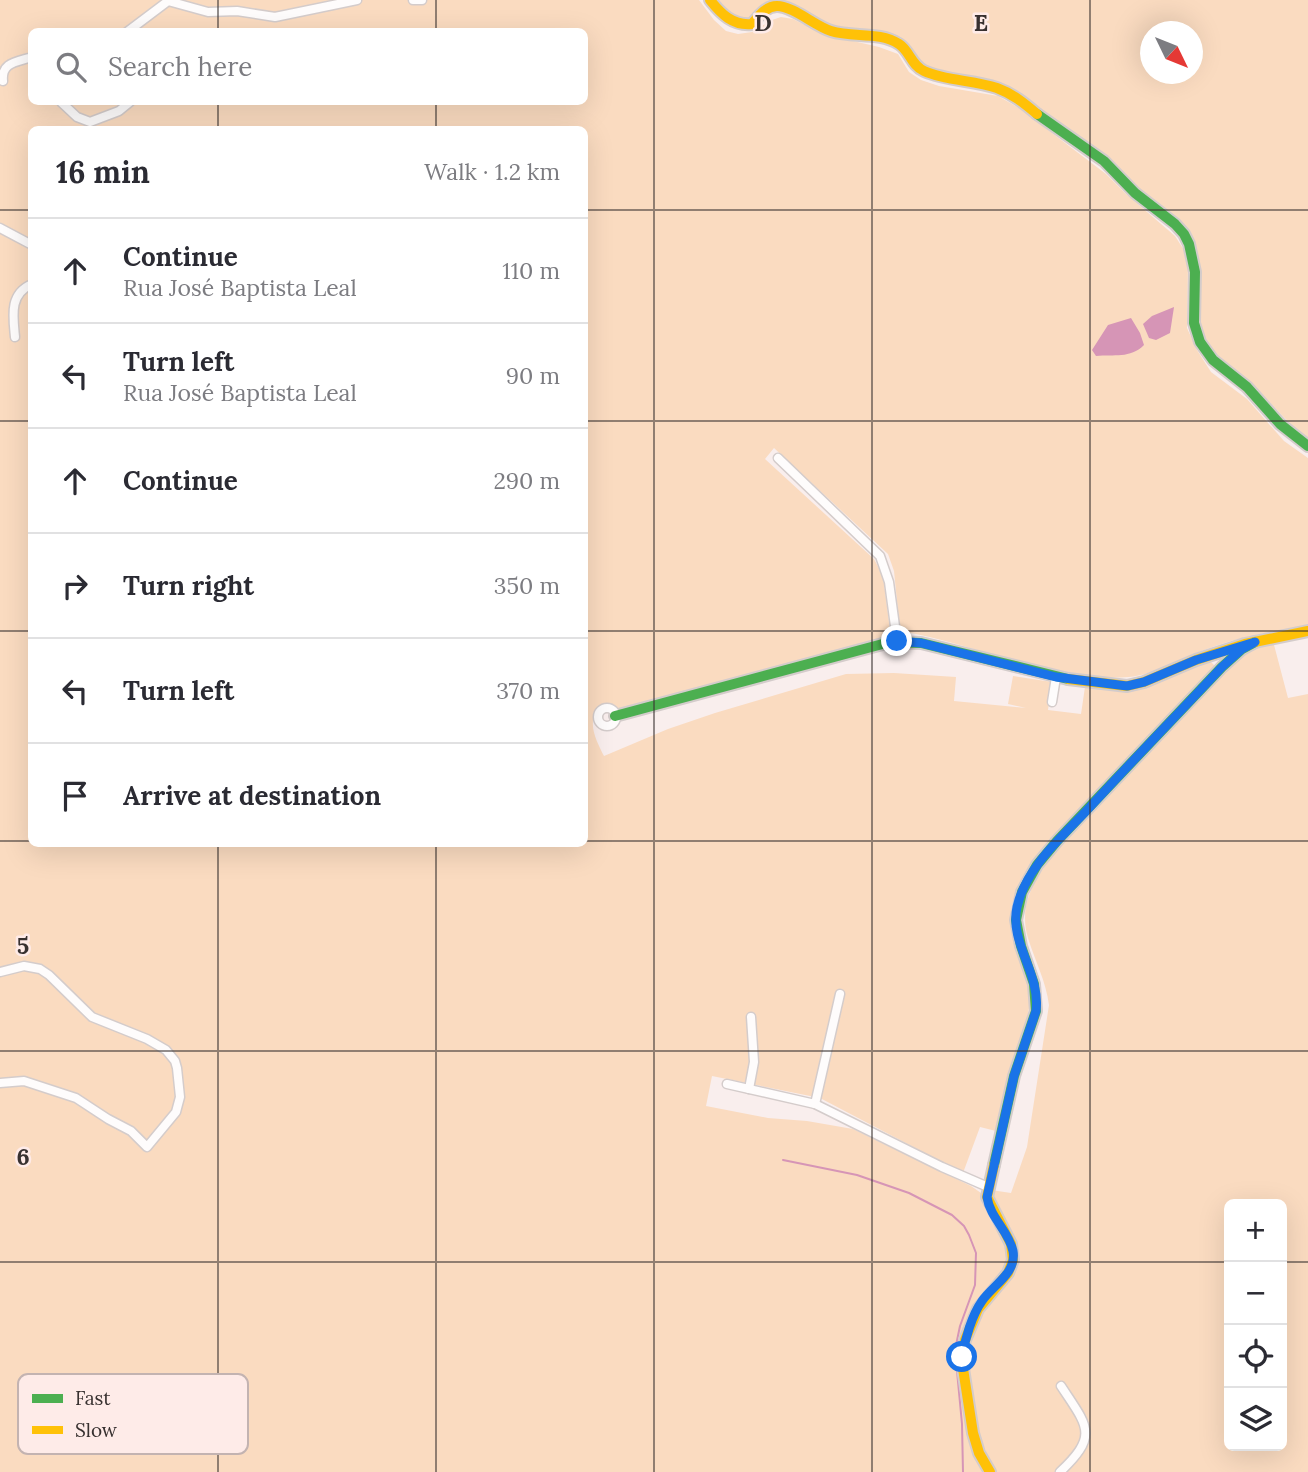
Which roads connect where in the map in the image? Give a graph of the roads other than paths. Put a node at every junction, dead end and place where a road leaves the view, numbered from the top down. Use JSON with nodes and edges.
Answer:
{"nodes":[{"id":1,"x":357,"y":0,"type":"edge"},
{"id":2,"x":413,"y":0,"type":"edge"},
{"id":3,"x":422,"y":0,"type":"edge"},
{"id":4,"x":710,"y":0,"type":"edge"},
{"id":5,"x":130,"y":28,"type":"edge"},
{"id":6,"x":28,"y":58,"type":"edge"},
{"id":7,"x":4,"y":81,"type":"dead end"},
{"id":8,"x":63,"y":105,"type":"edge"},
{"id":9,"x":117,"y":105,"type":"edge"},
{"id":10,"x":126,"y":105,"type":"edge"},
{"id":11,"x":111,"y":115,"type":"junction"},
{"id":12,"x":0,"y":228,"type":"edge"},
{"id":13,"x":28,"y":243,"type":"edge"},
{"id":14,"x":28,"y":286,"type":"edge"},
{"id":15,"x":15,"y":337,"type":"dead end"},
{"id":16,"x":1308,"y":446,"type":"edge"},
{"id":17,"x":778,"y":458,"type":"dead end"},
{"id":18,"x":1308,"y":631,"type":"edge"},
{"id":19,"x":897,"y":641,"type":"junction"},
{"id":20,"x":1255,"y":642,"type":"junction"},
{"id":21,"x":1056,"y":677,"type":"junction"},
{"id":22,"x":1052,"y":702,"type":"dead end"},
{"id":23,"x":615,"y":716,"type":"dead end"},
{"id":24,"x":0,"y":972,"type":"edge"},
{"id":25,"x":840,"y":994,"type":"dead end"},
{"id":26,"x":751,"y":1017,"type":"dead end"},
{"id":27,"x":0,"y":1083,"type":"edge"},
{"id":28,"x":727,"y":1084,"type":"dead end"},
{"id":29,"x":749,"y":1089,"type":"junction"},
{"id":30,"x":815,"y":1104,"type":"junction"},
{"id":31,"x":988,"y":1187,"type":"junction"},
{"id":32,"x":1061,"y":1386,"type":"dead end"},
{"id":33,"x":990,"y":1472,"type":"edge"},
{"id":34,"x":1060,"y":1472,"type":"edge"}],
"edges":[{"from":1,"to":5,"type":"street"},
{"from":2,"to":3,"type":"street"},
{"from":4,"to":16,"type":"street"},
{"from":6,"to":7,"type":"street"},
{"from":8,"to":11,"type":"street"},
{"from":9,"to":11,"type":"street"},
{"from":10,"to":11,"type":"street"},
{"from":12,"to":13,"type":"street"},
{"from":14,"to":15,"type":"street"},
{"from":17,"to":19,"type":"street"},
{"from":18,"to":20,"type":"street"},
{"from":19,"to":21,"type":"street"},
{"from":19,"to":23,"type":"street"},
{"from":20,"to":21,"type":"street"},
{"from":20,"to":31,"type":"street"},
{"from":21,"to":22,"type":"street"},
{"from":24,"to":27,"type":"street"},
{"from":25,"to":30,"type":"street"},
{"from":26,"to":29,"type":"street"},
{"from":28,"to":29,"type":"street"},
{"from":29,"to":30,"type":"street"},
{"from":30,"to":31,"type":"street"},
{"from":31,"to":33,"type":"street"},
{"from":32,"to":34,"type":"street"}]}
